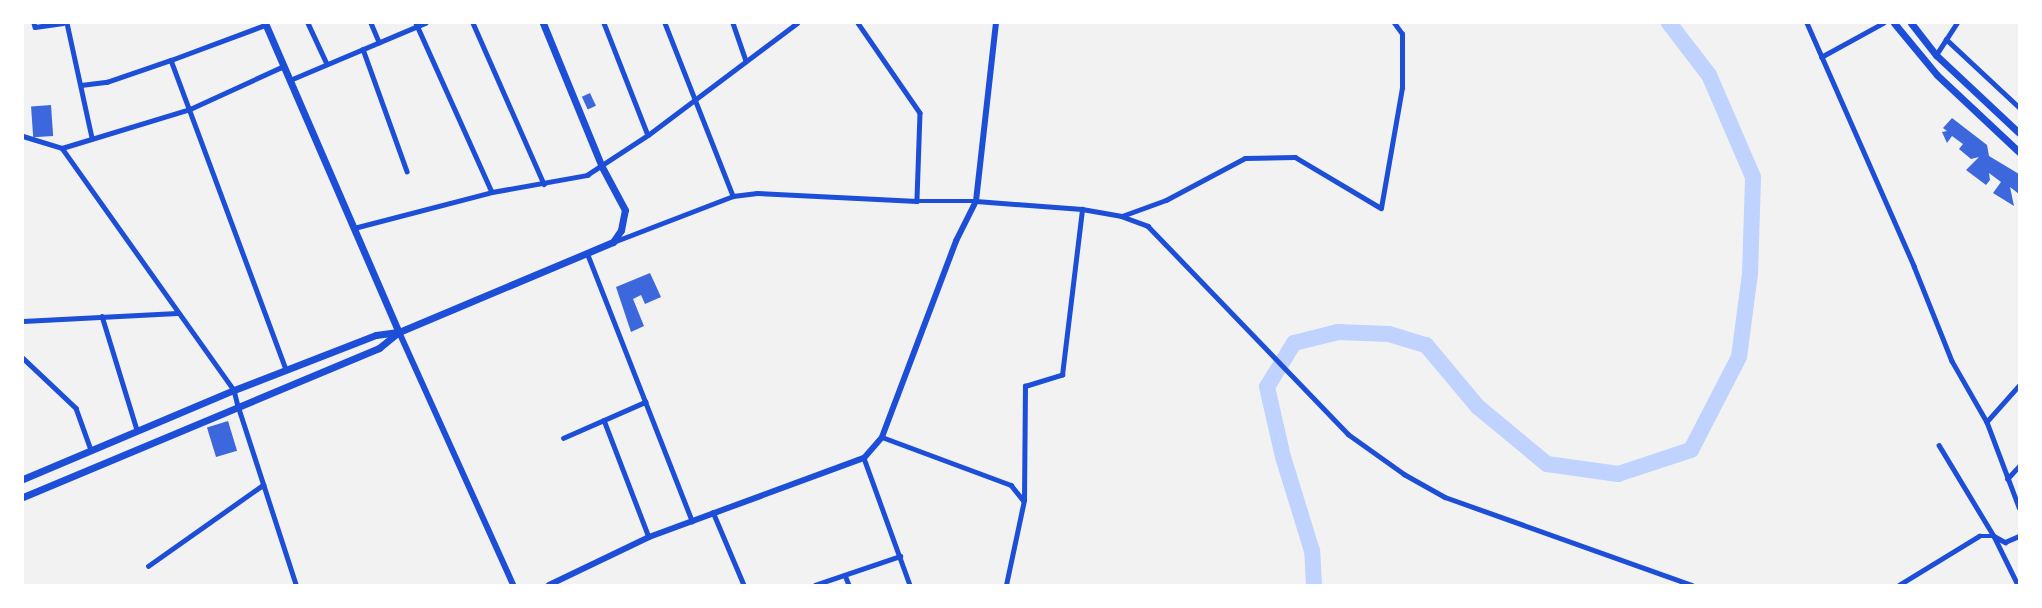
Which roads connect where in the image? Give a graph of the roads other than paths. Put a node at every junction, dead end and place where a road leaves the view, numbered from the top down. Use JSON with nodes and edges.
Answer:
{"nodes":[{"id":1,"x":34,"y":23,"type":"edge"},
{"id":2,"x":65,"y":23,"type":"edge"},
{"id":3,"x":308,"y":23,"type":"edge"},
{"id":4,"x":371,"y":23,"type":"edge"},
{"id":5,"x":425,"y":23,"type":"edge"},
{"id":6,"x":473,"y":23,"type":"edge"},
{"id":7,"x":543,"y":23,"type":"edge"},
{"id":8,"x":604,"y":23,"type":"edge"},
{"id":9,"x":665,"y":23,"type":"edge"},
{"id":10,"x":733,"y":23,"type":"edge"},
{"id":11,"x":797,"y":23,"type":"edge"},
{"id":12,"x":858,"y":23,"type":"edge"},
{"id":13,"x":996,"y":23,"type":"edge"},
{"id":14,"x":1394,"y":23,"type":"edge"},
{"id":15,"x":1807,"y":23,"type":"edge"},
{"id":16,"x":1882,"y":23,"type":"edge"},
{"id":17,"x":1894,"y":23,"type":"edge"},
{"id":18,"x":1911,"y":23,"type":"edge"},
{"id":19,"x":1957,"y":23,"type":"edge"},
{"id":20,"x":265,"y":24,"type":"edge"},
{"id":21,"x":417,"y":24,"type":"edge"},
{"id":22,"x":1946,"y":39,"type":"junction"},
{"id":23,"x":379,"y":42,"type":"junction"},
{"id":24,"x":363,"y":49,"type":"junction"},
{"id":25,"x":1936,"y":55,"type":"junction"},
{"id":26,"x":1821,"y":57,"type":"junction"},
{"id":27,"x":171,"y":60,"type":"junction"},
{"id":28,"x":746,"y":60,"type":"junction"},
{"id":29,"x":327,"y":64,"type":"junction"},
{"id":30,"x":284,"y":66,"type":"junction"},
{"id":31,"x":289,"y":80,"type":"junction"},
{"id":32,"x":81,"y":85,"type":"junction"},
{"id":33,"x":695,"y":98,"type":"junction"},
{"id":34,"x":2019,"y":107,"type":"edge"},
{"id":35,"x":190,"y":109,"type":"junction"},
{"id":36,"x":2019,"y":133,"type":"edge"},
{"id":37,"x":648,"y":135,"type":"junction"},
{"id":38,"x":23,"y":136,"type":"edge"},
{"id":39,"x":92,"y":138,"type":"junction"},
{"id":40,"x":62,"y":148,"type":"junction"},
{"id":41,"x":2019,"y":152,"type":"edge"},
{"id":42,"x":602,"y":167,"type":"junction"},
{"id":43,"x":407,"y":171,"type":"dead end"},
{"id":44,"x":544,"y":184,"type":"junction"},
{"id":45,"x":492,"y":192,"type":"junction"},
{"id":46,"x":733,"y":196,"type":"junction"},
{"id":47,"x":917,"y":201,"type":"junction"},
{"id":48,"x":976,"y":201,"type":"junction"},
{"id":49,"x":1082,"y":209,"type":"junction"},
{"id":50,"x":1121,"y":216,"type":"junction"},
{"id":51,"x":354,"y":228,"type":"junction"},
{"id":52,"x":613,"y":242,"type":"junction"},
{"id":53,"x":588,"y":255,"type":"junction"},
{"id":54,"x":177,"y":313,"type":"junction"},
{"id":55,"x":102,"y":316,"type":"junction"},
{"id":56,"x":23,"y":321,"type":"edge"},
{"id":57,"x":399,"y":332,"type":"junction"},
{"id":58,"x":23,"y":358,"type":"edge"},
{"id":59,"x":286,"y":370,"type":"junction"},
{"id":60,"x":2019,"y":386,"type":"edge"},
{"id":61,"x":234,"y":390,"type":"junction"},
{"id":62,"x":645,"y":402,"type":"junction"},
{"id":63,"x":238,"y":407,"type":"junction"},
{"id":64,"x":604,"y":420,"type":"junction"},
{"id":65,"x":1987,"y":422,"type":"junction"},
{"id":66,"x":138,"y":431,"type":"junction"},
{"id":67,"x":882,"y":437,"type":"junction"},
{"id":68,"x":563,"y":438,"type":"dead end"},
{"id":69,"x":1939,"y":445,"type":"dead end"},
{"id":70,"x":91,"y":450,"type":"junction"},
{"id":71,"x":864,"y":458,"type":"junction"},
{"id":72,"x":2019,"y":466,"type":"edge"},
{"id":73,"x":2007,"y":479,"type":"junction"},
{"id":74,"x":23,"y":480,"type":"edge"},
{"id":75,"x":263,"y":485,"type":"junction"},
{"id":76,"x":23,"y":497,"type":"edge"},
{"id":77,"x":1024,"y":500,"type":"junction"},
{"id":78,"x":2019,"y":508,"type":"edge"},
{"id":79,"x":713,"y":512,"type":"junction"},
{"id":80,"x":692,"y":521,"type":"junction"},
{"id":81,"x":1994,"y":536,"type":"junction"},
{"id":82,"x":2019,"y":536,"type":"edge"},
{"id":83,"x":649,"y":537,"type":"junction"},
{"id":84,"x":900,"y":556,"type":"junction"},
{"id":85,"x":148,"y":566,"type":"dead end"},
{"id":86,"x":845,"y":575,"type":"junction"},
{"id":87,"x":296,"y":585,"type":"edge"},
{"id":88,"x":513,"y":585,"type":"edge"},
{"id":89,"x":549,"y":585,"type":"edge"},
{"id":90,"x":744,"y":585,"type":"edge"},
{"id":91,"x":815,"y":585,"type":"edge"},
{"id":92,"x":849,"y":585,"type":"edge"},
{"id":93,"x":910,"y":585,"type":"edge"},
{"id":94,"x":1006,"y":585,"type":"edge"},
{"id":95,"x":1692,"y":585,"type":"edge"},
{"id":96,"x":1899,"y":585,"type":"edge"},
{"id":97,"x":2018,"y":585,"type":"edge"}],
"edges":[{"from":1,"to":2,"type":"street"},
{"from":2,"to":32,"type":"street"},
{"from":3,"to":29,"type":"street"},
{"from":4,"to":23,"type":"street"},
{"from":5,"to":21,"type":"street"},
{"from":6,"to":44,"type":"street"},
{"from":7,"to":42,"type":"main road"},
{"from":8,"to":37,"type":"street"},
{"from":9,"to":33,"type":"street"},
{"from":10,"to":28,"type":"street"},
{"from":11,"to":28,"type":"street"},
{"from":12,"to":47,"type":"street"},
{"from":13,"to":48,"type":"main road"},
{"from":14,"to":50,"type":"street"},
{"from":15,"to":26,"type":"street"},
{"from":16,"to":26,"type":"street"},
{"from":17,"to":41,"type":"main road"},
{"from":18,"to":25,"type":"main road"},
{"from":19,"to":22,"type":"street"},
{"from":20,"to":27,"type":"street"},
{"from":20,"to":30,"type":"main road"},
{"from":21,"to":23,"type":"street"},
{"from":21,"to":45,"type":"street"},
{"from":22,"to":25,"type":"street"},
{"from":22,"to":34,"type":"street"},
{"from":23,"to":24,"type":"street"},
{"from":24,"to":29,"type":"street"},
{"from":24,"to":43,"type":"street"},
{"from":25,"to":36,"type":"main road"},
{"from":26,"to":65,"type":"street"},
{"from":27,"to":32,"type":"street"},
{"from":27,"to":35,"type":"street"},
{"from":28,"to":33,"type":"street"},
{"from":29,"to":31,"type":"street"},
{"from":30,"to":31,"type":"main road"},
{"from":30,"to":35,"type":"street"},
{"from":31,"to":51,"type":"main road"},
{"from":32,"to":39,"type":"street"},
{"from":33,"to":37,"type":"street"},
{"from":33,"to":46,"type":"street"},
{"from":35,"to":39,"type":"street"},
{"from":35,"to":59,"type":"street"},
{"from":37,"to":42,"type":"street"},
{"from":38,"to":40,"type":"street"},
{"from":39,"to":40,"type":"street"},
{"from":40,"to":54,"type":"street"},
{"from":42,"to":44,"type":"street"},
{"from":42,"to":52,"type":"main road"},
{"from":44,"to":45,"type":"street"},
{"from":45,"to":51,"type":"street"},
{"from":46,"to":47,"type":"street"},
{"from":46,"to":52,"type":"street"},
{"from":47,"to":48,"type":"street"},
{"from":48,"to":49,"type":"street"},
{"from":48,"to":67,"type":"main road"},
{"from":49,"to":50,"type":"street"},
{"from":49,"to":77,"type":"street"},
{"from":50,"to":95,"type":"street"},
{"from":51,"to":57,"type":"main road"},
{"from":52,"to":53,"type":"main road"},
{"from":53,"to":57,"type":"main road"},
{"from":53,"to":62,"type":"street"},
{"from":54,"to":55,"type":"street"},
{"from":54,"to":61,"type":"street"},
{"from":55,"to":56,"type":"street"},
{"from":55,"to":66,"type":"street"},
{"from":57,"to":59,"type":"main road"},
{"from":57,"to":63,"type":"main road"},
{"from":57,"to":88,"type":"main road"},
{"from":58,"to":70,"type":"street"},
{"from":59,"to":61,"type":"main road"},
{"from":60,"to":65,"type":"street"},
{"from":61,"to":63,"type":"street"},
{"from":61,"to":66,"type":"main road"},
{"from":62,"to":64,"type":"street"},
{"from":62,"to":80,"type":"street"},
{"from":63,"to":75,"type":"street"},
{"from":63,"to":76,"type":"main road"},
{"from":64,"to":68,"type":"street"},
{"from":64,"to":83,"type":"street"},
{"from":65,"to":73,"type":"street"},
{"from":66,"to":70,"type":"main road"},
{"from":67,"to":71,"type":"main road"},
{"from":67,"to":77,"type":"street"},
{"from":69,"to":81,"type":"street"},
{"from":70,"to":74,"type":"main road"},
{"from":71,"to":79,"type":"main road"},
{"from":71,"to":84,"type":"street"},
{"from":72,"to":73,"type":"street"},
{"from":73,"to":78,"type":"street"},
{"from":75,"to":85,"type":"street"},
{"from":75,"to":87,"type":"street"},
{"from":77,"to":94,"type":"street"},
{"from":79,"to":80,"type":"main road"},
{"from":79,"to":90,"type":"street"},
{"from":80,"to":83,"type":"main road"},
{"from":81,"to":82,"type":"street"},
{"from":81,"to":96,"type":"street"},
{"from":81,"to":97,"type":"street"},
{"from":83,"to":89,"type":"main road"},
{"from":84,"to":86,"type":"street"},
{"from":84,"to":93,"type":"street"},
{"from":86,"to":91,"type":"street"},
{"from":86,"to":92,"type":"street"}]}
